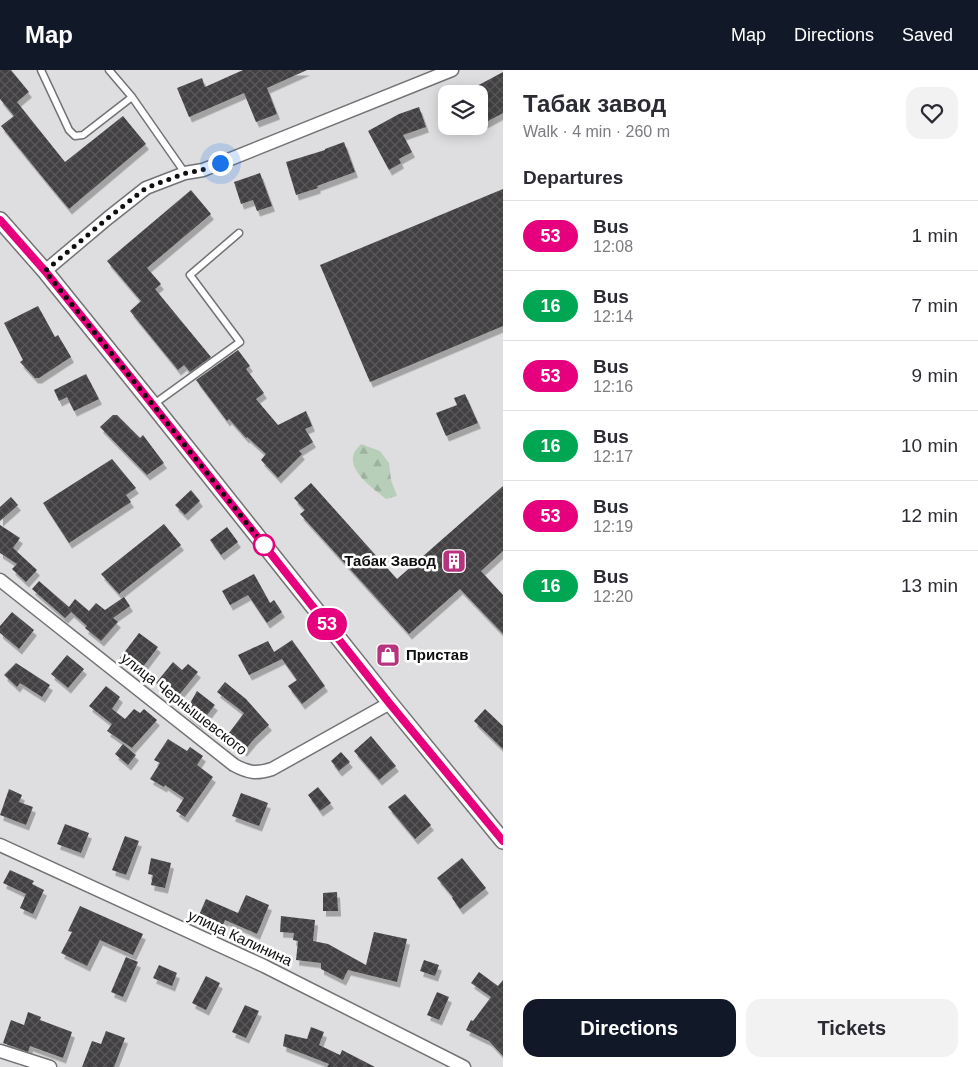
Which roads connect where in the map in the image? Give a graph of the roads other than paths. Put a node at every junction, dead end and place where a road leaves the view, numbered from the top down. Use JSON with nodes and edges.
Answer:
{"nodes":[{"id":1,"x":41,"y":70,"type":"edge"},
{"id":2,"x":109,"y":70,"type":"edge"},
{"id":3,"x":452,"y":70,"type":"edge"},
{"id":4,"x":132,"y":97,"type":"junction"},
{"id":5,"x":186,"y":173,"type":"junction"},
{"id":6,"x":0,"y":221,"type":"edge"},
{"id":7,"x":239,"y":234,"type":"dead end"},
{"id":8,"x":45,"y":271,"type":"junction"},
{"id":9,"x":153,"y":405,"type":"junction"},
{"id":10,"x":0,"y":580,"type":"edge"},
{"id":11,"x":390,"y":704,"type":"junction"},
{"id":12,"x":503,"y":841,"type":"edge"},
{"id":13,"x":0,"y":845,"type":"edge"},
{"id":14,"x":0,"y":1051,"type":"edge"},
{"id":15,"x":50,"y":1067,"type":"edge"},
{"id":16,"x":464,"y":1067,"type":"edge"}],
"edges":[{"from":1,"to":4,"type":"lane"},
{"from":2,"to":4,"type":"lane"},
{"from":3,"to":5,"type":"street"},
{"from":4,"to":5,"type":"lane"},
{"from":5,"to":8,"type":"street"},
{"from":6,"to":8,"type":"street"},
{"from":7,"to":9,"type":"lane"},
{"from":8,"to":9,"type":"street"},
{"from":9,"to":11,"type":"street"},
{"from":10,"to":11,"type":"street","name":"улица Чернышевского"},
{"from":11,"to":12,"type":"street"},
{"from":13,"to":16,"type":"street","name":"улица Калинина"},
{"from":14,"to":15,"type":"street"}]}
